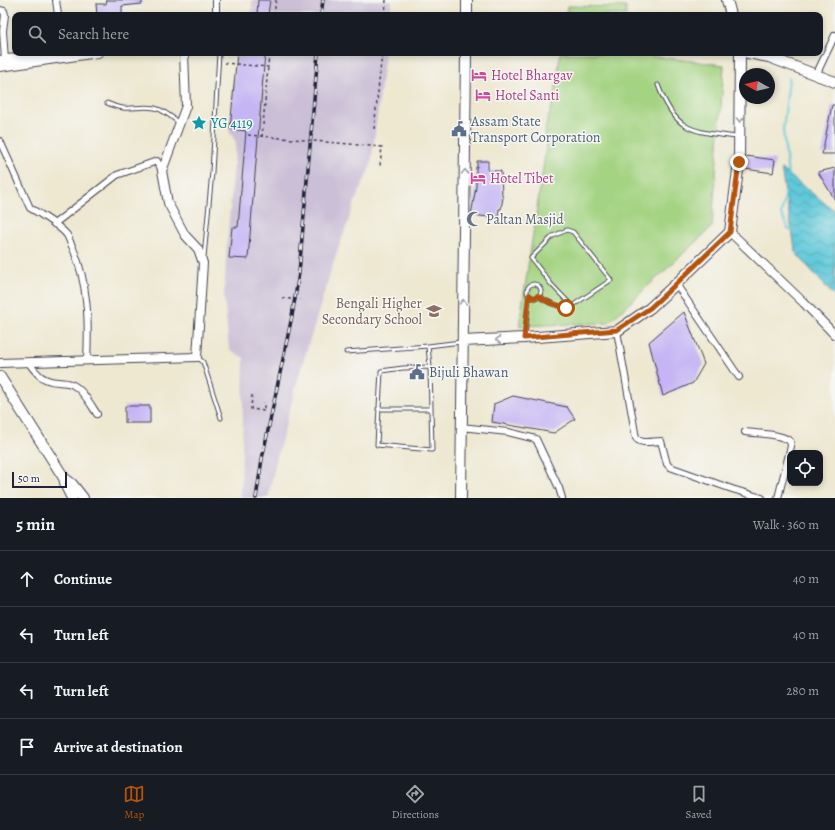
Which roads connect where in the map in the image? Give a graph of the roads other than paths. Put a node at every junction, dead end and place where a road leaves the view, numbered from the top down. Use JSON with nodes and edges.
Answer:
{"nodes":[{"id":1,"x":56,"y":0,"type":"edge"},
{"id":2,"x":216,"y":0,"type":"edge"},
{"id":3,"x":468,"y":0,"type":"edge"},
{"id":4,"x":727,"y":0,"type":"edge"},
{"id":5,"x":0,"y":10,"type":"edge"},
{"id":6,"x":58,"y":12,"type":"edge"},
{"id":7,"x":216,"y":12,"type":"edge"},
{"id":8,"x":467,"y":12,"type":"edge"},
{"id":9,"x":730,"y":12,"type":"edge"},
{"id":10,"x":835,"y":35,"type":"edge"},
{"id":11,"x":32,"y":56,"type":"edge"},
{"id":12,"x":59,"y":56,"type":"edge"},
{"id":13,"x":184,"y":56,"type":"edge"},
{"id":14,"x":219,"y":56,"type":"edge"},
{"id":15,"x":466,"y":56,"type":"edge"},
{"id":16,"x":740,"y":56,"type":"edge"},
{"id":17,"x":769,"y":56,"type":"edge"},
{"id":18,"x":3,"y":60,"type":"edge"},
{"id":19,"x":0,"y":67,"type":"edge"},
{"id":20,"x":816,"y":75,"type":"junction"},
{"id":21,"x":835,"y":82,"type":"edge"},
{"id":22,"x":658,"y":85,"type":"dead end"},
{"id":23,"x":107,"y":103,"type":"dead end"},
{"id":24,"x":179,"y":123,"type":"junction"},
{"id":25,"x":740,"y":137,"type":"junction"},
{"id":26,"x":0,"y":142,"type":"edge"},
{"id":27,"x":162,"y":171,"type":"junction"},
{"id":28,"x":54,"y":224,"type":"junction"},
{"id":29,"x":730,"y":232,"type":"junction"},
{"id":30,"x":203,"y":263,"type":"junction"},
{"id":31,"x":676,"y":284,"type":"junction"},
{"id":32,"x":529,"y":295,"type":"junction"},
{"id":33,"x":538,"y":296,"type":"junction"},
{"id":34,"x":572,"y":306,"type":"junction"},
{"id":35,"x":617,"y":330,"type":"junction"},
{"id":36,"x":835,"y":335,"type":"edge"},
{"id":37,"x":524,"y":338,"type":"junction"},
{"id":38,"x":463,"y":341,"type":"junction"},
{"id":39,"x":428,"y":346,"type":"junction"},
{"id":40,"x":346,"y":352,"type":"dead end"},
{"id":41,"x":198,"y":357,"type":"junction"},
{"id":42,"x":87,"y":360,"type":"junction"},
{"id":43,"x":0,"y":362,"type":"edge"},
{"id":44,"x":28,"y":362,"type":"junction"},
{"id":45,"x":430,"y":367,"type":"junction"},
{"id":46,"x":0,"y":377,"type":"edge"},
{"id":47,"x":739,"y":377,"type":"dead end"},
{"id":48,"x":378,"y":409,"type":"junction"},
{"id":49,"x":431,"y":409,"type":"junction"},
{"id":50,"x":97,"y":414,"type":"dead end"},
{"id":51,"x":221,"y":418,"type":"dead end"},
{"id":52,"x":461,"y":427,"type":"junction"},
{"id":53,"x":745,"y":432,"type":"dead end"},
{"id":54,"x":68,"y":481,"type":"junction"},
{"id":55,"x":72,"y":498,"type":"edge"},
{"id":56,"x":84,"y":498,"type":"edge"},
{"id":57,"x":461,"y":498,"type":"edge"},
{"id":58,"x":562,"y":498,"type":"edge"},
{"id":59,"x":762,"y":498,"type":"edge"},
{"id":60,"x":778,"y":498,"type":"edge"}],
"edges":[{"from":1,"to":6,"type":"street"},
{"from":2,"to":7,"type":"street"},
{"from":3,"to":8,"type":"main road"},
{"from":4,"to":9,"type":"main road"},
{"from":5,"to":18,"type":"street"},
{"from":10,"to":20,"type":"street"},
{"from":11,"to":18,"type":"street"},
{"from":12,"to":19,"type":"street"},
{"from":13,"to":24,"type":"street"},
{"from":14,"to":30,"type":"lane"},
{"from":38,"to":15,"type":"main road","one_way":true},
{"from":16,"to":25,"type":"main road","one_way":true},
{"from":17,"to":20,"type":"main road"},
{"from":20,"to":21,"type":"main road"},
{"from":22,"to":25,"type":"lane"},
{"from":23,"to":24,"type":"lane"},
{"from":24,"to":27,"type":"street"},
{"from":25,"to":29,"type":"main road"},
{"from":26,"to":28,"type":"street"},
{"from":27,"to":28,"type":"street"},
{"from":27,"to":30,"type":"street"},
{"from":28,"to":42,"type":"street"},
{"from":29,"to":31,"type":"main road"},
{"from":29,"to":36,"type":"street"},
{"from":30,"to":41,"type":"street"},
{"from":31,"to":35,"type":"main road"},
{"from":31,"to":47,"type":"street"},
{"from":32,"to":33,"type":"lane"},
{"from":32,"to":33,"type":"lane"},
{"from":32,"to":37,"type":"lane"},
{"from":33,"to":34,"type":"lane"},
{"from":34,"to":34,"type":"lane"},
{"from":35,"to":37,"type":"main road"},
{"from":35,"to":59,"type":"street"},
{"from":37,"to":38,"type":"main road","one_way":true},
{"from":38,"to":39,"type":"lane"},
{"from":38,"to":52,"type":"main road"},
{"from":39,"to":40,"type":"lane"},
{"from":39,"to":45,"type":"lane"},
{"from":41,"to":42,"type":"street"},
{"from":41,"to":51,"type":"lane"},
{"from":42,"to":44,"type":"street"},
{"from":43,"to":44,"type":"street"},
{"from":44,"to":50,"type":"street"},
{"from":45,"to":48,"type":"lane"},
{"from":45,"to":49,"type":"lane"},
{"from":46,"to":54,"type":"main road"},
{"from":48,"to":49,"type":"lane"},
{"from":48,"to":49,"type":"lane"},
{"from":52,"to":57,"type":"main road"},
{"from":52,"to":58,"type":"street"},
{"from":53,"to":60,"type":"street"},
{"from":54,"to":55,"type":"main road"},
{"from":54,"to":56,"type":"main road"}]}
